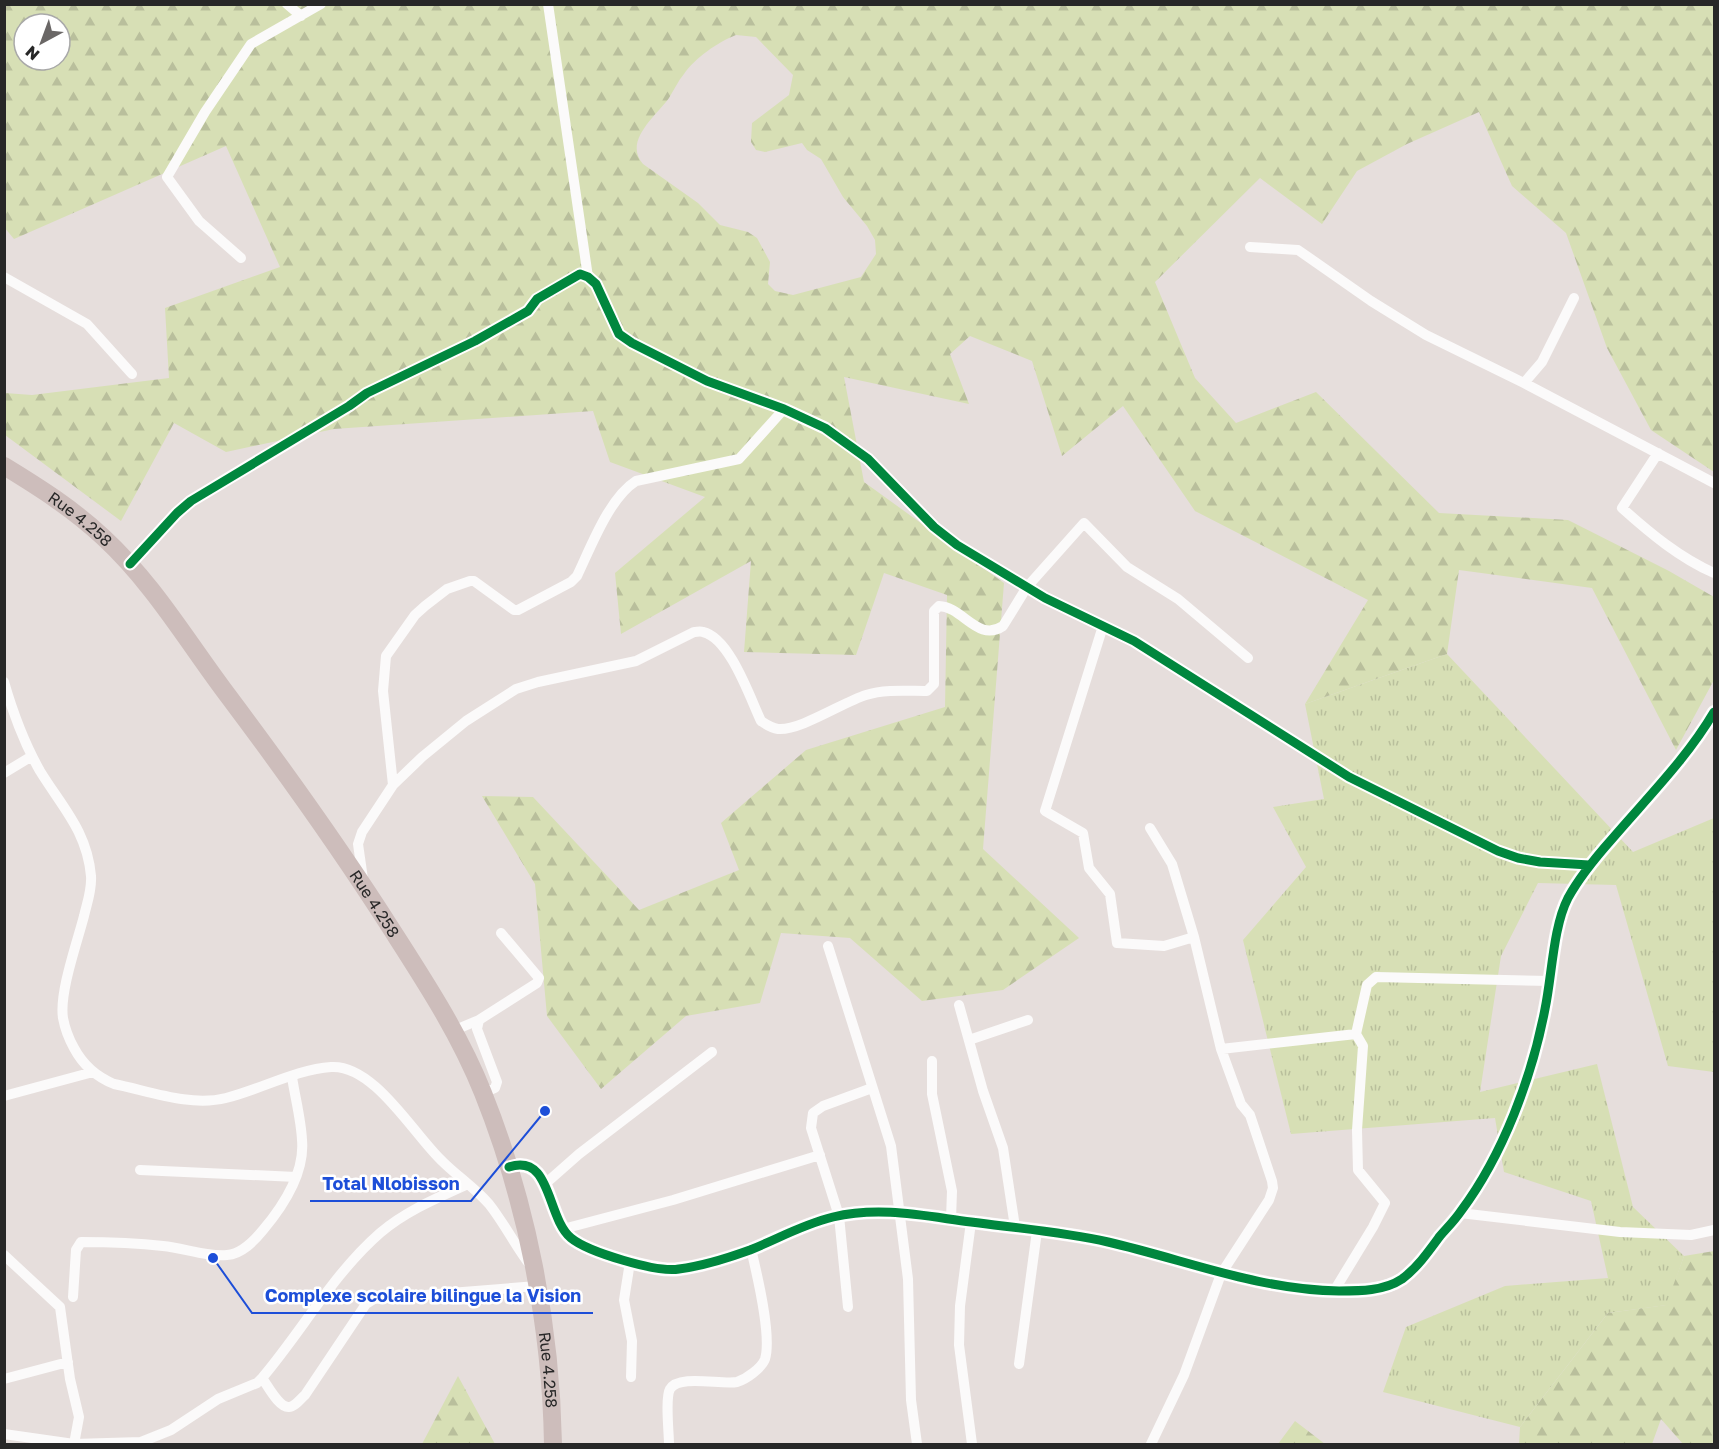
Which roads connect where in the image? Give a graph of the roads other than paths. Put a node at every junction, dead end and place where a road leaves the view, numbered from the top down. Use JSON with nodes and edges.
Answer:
{"nodes":[{"id":1,"x":287,"y":4,"type":"edge"},
{"id":2,"x":321,"y":4,"type":"edge"},
{"id":3,"x":548,"y":4,"type":"edge"},
{"id":4,"x":301,"y":16,"type":"junction"},
{"id":5,"x":1250,"y":247,"type":"dead end"},
{"id":6,"x":241,"y":258,"type":"dead end"},
{"id":7,"x":588,"y":276,"type":"junction"},
{"id":8,"x":4,"y":277,"type":"edge"},
{"id":9,"x":1574,"y":298,"type":"dead end"},
{"id":10,"x":132,"y":374,"type":"dead end"},
{"id":11,"x":1524,"y":383,"type":"junction"},
{"id":12,"x":784,"y":409,"type":"junction"},
{"id":13,"x":1658,"y":453,"type":"junction"},
{"id":14,"x":4,"y":466,"type":"edge"},
{"id":15,"x":1714,"y":483,"type":"edge"},
{"id":16,"x":130,"y":564,"type":"junction"},
{"id":17,"x":1714,"y":573,"type":"edge"},
{"id":18,"x":1027,"y":587,"type":"junction"},
{"id":19,"x":1103,"y":626,"type":"junction"},
{"id":20,"x":1248,"y":658,"type":"dead end"},
{"id":21,"x":4,"y":682,"type":"edge"},
{"id":22,"x":1714,"y":712,"type":"edge"},
{"id":23,"x":32,"y":756,"type":"junction"},
{"id":24,"x":4,"y":773,"type":"edge"},
{"id":25,"x":393,"y":785,"type":"junction"},
{"id":26,"x":1150,"y":828,"type":"dead end"},
{"id":27,"x":1589,"y":865,"type":"junction"},
{"id":28,"x":363,"y":886,"type":"junction"},
{"id":29,"x":501,"y":933,"type":"dead end"},
{"id":30,"x":1194,"y":937,"type":"junction"},
{"id":31,"x":828,"y":946,"type":"dead end"},
{"id":32,"x":1550,"y":981,"type":"junction"},
{"id":33,"x":959,"y":1005,"type":"dead end"},
{"id":34,"x":479,"y":1020,"type":"junction"},
{"id":35,"x":1028,"y":1020,"type":"dead end"},
{"id":36,"x":455,"y":1030,"type":"junction"},
{"id":37,"x":1356,"y":1034,"type":"junction"},
{"id":38,"x":969,"y":1040,"type":"junction"},
{"id":39,"x":1221,"y":1049,"type":"junction"},
{"id":40,"x":712,"y":1052,"type":"dead end"},
{"id":41,"x":932,"y":1062,"type":"dead end"},
{"id":42,"x":93,"y":1072,"type":"junction"},
{"id":43,"x":292,"y":1077,"type":"junction"},
{"id":44,"x":872,"y":1088,"type":"junction"},
{"id":45,"x":483,"y":1093,"type":"junction"},
{"id":46,"x":4,"y":1096,"type":"edge"},
{"id":47,"x":820,"y":1155,"type":"junction"},
{"id":48,"x":509,"y":1167,"type":"junction"},
{"id":49,"x":140,"y":1170,"type":"dead end"},
{"id":50,"x":296,"y":1177,"type":"junction"},
{"id":51,"x":468,"y":1184,"type":"junction"},
{"id":52,"x":545,"y":1184,"type":"junction"},
{"id":53,"x":900,"y":1212,"type":"junction"},
{"id":54,"x":1460,"y":1214,"type":"junction"},
{"id":55,"x":839,"y":1216,"type":"junction"},
{"id":56,"x":951,"y":1219,"type":"junction"},
{"id":57,"x":971,"y":1222,"type":"junction"},
{"id":58,"x":1015,"y":1227,"type":"junction"},
{"id":59,"x":563,"y":1229,"type":"junction"},
{"id":60,"x":1714,"y":1230,"type":"edge"},
{"id":61,"x":1037,"y":1231,"type":"junction"},
{"id":62,"x":751,"y":1249,"type":"junction"},
{"id":63,"x":4,"y":1255,"type":"edge"},
{"id":64,"x":630,"y":1262,"type":"junction"},
{"id":65,"x":1221,"y":1274,"type":"junction"},
{"id":66,"x":536,"y":1279,"type":"junction"},
{"id":67,"x":1334,"y":1291,"type":"junction"},
{"id":68,"x":73,"y":1297,"type":"dead end"},
{"id":69,"x":848,"y":1307,"type":"dead end"},
{"id":70,"x":68,"y":1362,"type":"junction"},
{"id":71,"x":1019,"y":1364,"type":"dead end"},
{"id":72,"x":631,"y":1377,"type":"dead end"},
{"id":73,"x":262,"y":1378,"type":"junction"},
{"id":74,"x":4,"y":1379,"type":"edge"},
{"id":75,"x":4,"y":1434,"type":"edge"},
{"id":76,"x":75,"y":1444,"type":"edge"},
{"id":77,"x":553,"y":1444,"type":"edge"},
{"id":78,"x":669,"y":1444,"type":"edge"},
{"id":79,"x":916,"y":1444,"type":"edge"},
{"id":80,"x":972,"y":1444,"type":"edge"},
{"id":81,"x":1151,"y":1444,"type":"edge"}],
"edges":[{"from":1,"to":4,"type":"street"},
{"from":2,"to":4,"type":"street"},
{"from":3,"to":7,"type":"street"},
{"from":4,"to":6,"type":"street"},
{"from":5,"to":11,"type":"street"},
{"from":7,"to":12,"type":"street"},
{"from":7,"to":16,"type":"street"},
{"from":8,"to":10,"type":"street"},
{"from":9,"to":11,"type":"street"},
{"from":11,"to":13,"type":"street"},
{"from":12,"to":18,"type":"street"},
{"from":12,"to":25,"type":"street"},
{"from":13,"to":15,"type":"street"},
{"from":13,"to":17,"type":"street"},
{"from":14,"to":16,"type":"highway","name":"Rue 4.258"},
{"from":16,"to":28,"type":"highway","name":"Rue 4.258"},
{"from":18,"to":19,"type":"street"},
{"from":18,"to":20,"type":"street"},
{"from":18,"to":25,"type":"street"},
{"from":19,"to":27,"type":"street"},
{"from":19,"to":30,"type":"street"},
{"from":21,"to":23,"type":"street"},
{"from":22,"to":27,"type":"street"},
{"from":23,"to":24,"type":"street"},
{"from":23,"to":42,"type":"street"},
{"from":25,"to":28,"type":"street"},
{"from":26,"to":30,"type":"street"},
{"from":27,"to":32,"type":"street"},
{"from":28,"to":36,"type":"highway","name":"Rue 4.258"},
{"from":29,"to":34,"type":"street"},
{"from":30,"to":39,"type":"street"},
{"from":31,"to":44,"type":"street"},
{"from":32,"to":37,"type":"street"},
{"from":32,"to":54,"type":"street"},
{"from":33,"to":38,"type":"street"},
{"from":34,"to":36,"type":"street"},
{"from":34,"to":45,"type":"street"},
{"from":35,"to":38,"type":"street"},
{"from":36,"to":45,"type":"highway","name":"Rue 4.258"},
{"from":37,"to":39,"type":"street"},
{"from":37,"to":67,"type":"street"},
{"from":38,"to":58,"type":"street"},
{"from":39,"to":65,"type":"street"},
{"from":40,"to":52,"type":"street"},
{"from":41,"to":56,"type":"street"},
{"from":42,"to":43,"type":"street"},
{"from":42,"to":46,"type":"street"},
{"from":43,"to":50,"type":"street"},
{"from":43,"to":51,"type":"street"},
{"from":44,"to":47,"type":"street"},
{"from":44,"to":53,"type":"street"},
{"from":45,"to":48,"type":"highway","name":"Rue 4.258"},
{"from":47,"to":55,"type":"street"},
{"from":47,"to":59,"type":"street"},
{"from":48,"to":52,"type":"street"},
{"from":48,"to":66,"type":"highway","name":"Rue 4.258"},
{"from":49,"to":50,"type":"street"},
{"from":50,"to":68,"type":"street"},
{"from":51,"to":66,"type":"street"},
{"from":51,"to":73,"type":"street"},
{"from":52,"to":59,"type":"street"},
{"from":53,"to":55,"type":"street"},
{"from":53,"to":56,"type":"street"},
{"from":53,"to":79,"type":"street"},
{"from":54,"to":60,"type":"street"},
{"from":54,"to":67,"type":"street"},
{"from":55,"to":62,"type":"street"},
{"from":55,"to":69,"type":"street"},
{"from":56,"to":57,"type":"street"},
{"from":57,"to":58,"type":"street"},
{"from":57,"to":80,"type":"street"},
{"from":58,"to":61,"type":"street"},
{"from":59,"to":64,"type":"street"},
{"from":61,"to":65,"type":"street"},
{"from":61,"to":71,"type":"street"},
{"from":62,"to":64,"type":"street"},
{"from":62,"to":78,"type":"street"},
{"from":63,"to":70,"type":"street"},
{"from":64,"to":72,"type":"street"},
{"from":65,"to":67,"type":"street"},
{"from":65,"to":81,"type":"street"},
{"from":66,"to":73,"type":"street"},
{"from":66,"to":77,"type":"highway","name":"Rue 4.258"},
{"from":70,"to":74,"type":"street"},
{"from":70,"to":76,"type":"street"},
{"from":73,"to":76,"type":"street"},
{"from":75,"to":76,"type":"street"}]}
